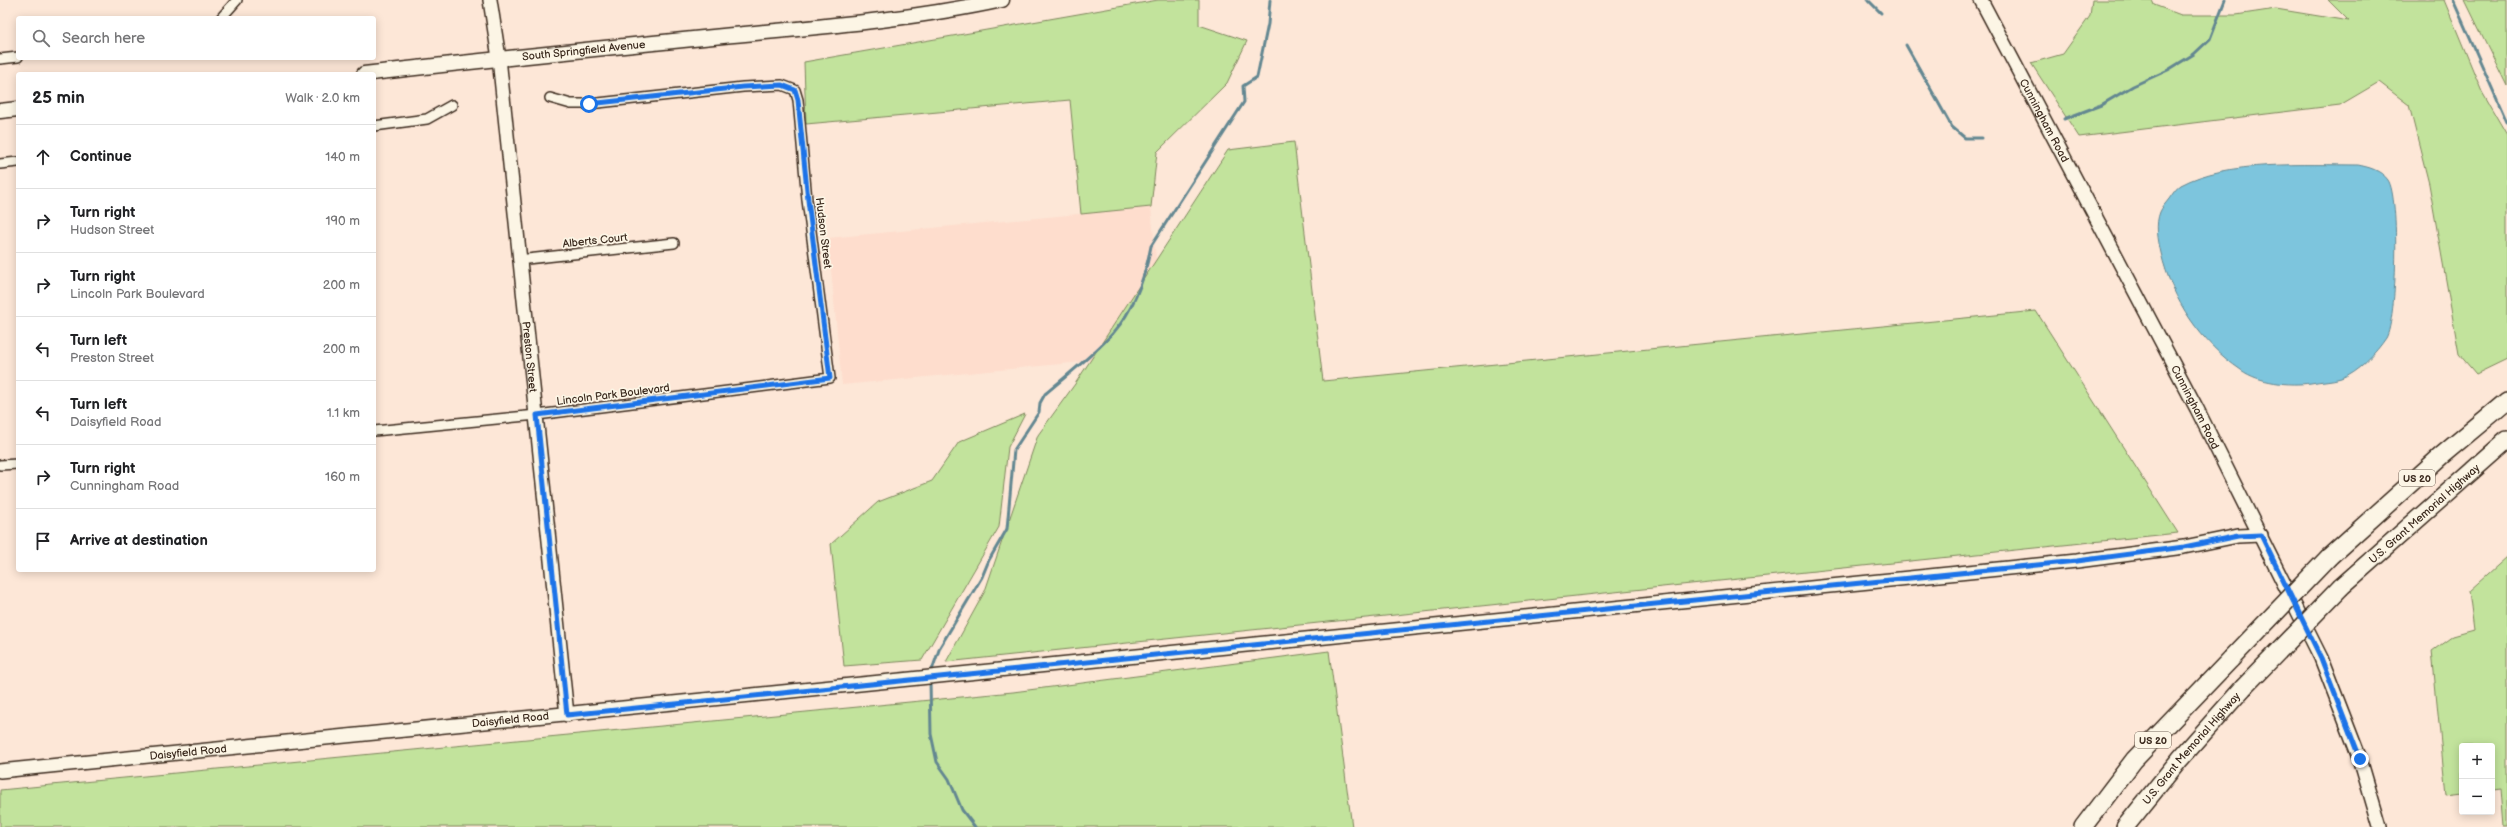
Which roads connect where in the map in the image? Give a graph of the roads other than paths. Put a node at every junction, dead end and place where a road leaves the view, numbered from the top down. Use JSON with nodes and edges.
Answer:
{"nodes":[{"id":1,"x":237,"y":0,"type":"edge"},
{"id":2,"x":490,"y":0,"type":"edge"},
{"id":3,"x":1002,"y":0,"type":"edge"},
{"id":4,"x":1981,"y":0,"type":"edge"},
{"id":5,"x":223,"y":16,"type":"edge"},
{"id":6,"x":16,"y":57,"type":"edge"},
{"id":7,"x":499,"y":58,"type":"junction"},
{"id":8,"x":0,"y":59,"type":"edge"},
{"id":9,"x":376,"y":73,"type":"edge"},
{"id":10,"x":550,"y":98,"type":"dead end"},
{"id":11,"x":452,"y":105,"type":"dead end"},
{"id":12,"x":16,"y":109,"type":"edge"},
{"id":13,"x":0,"y":111,"type":"edge"},
{"id":14,"x":376,"y":126,"type":"edge"},
{"id":15,"x":16,"y":162,"type":"edge"},
{"id":16,"x":0,"y":164,"type":"edge"},
{"id":17,"x":674,"y":244,"type":"dead end"},
{"id":18,"x":518,"y":260,"type":"junction"},
{"id":19,"x":830,"y":378,"type":"joint"},
{"id":20,"x":2507,"y":401,"type":"edge"},
{"id":21,"x":537,"y":415,"type":"junction"},
{"id":22,"x":376,"y":431,"type":"edge"},
{"id":23,"x":2507,"y":440,"type":"edge"},
{"id":24,"x":16,"y":464,"type":"edge"},
{"id":25,"x":0,"y":465,"type":"edge"},
{"id":26,"x":2261,"y":535,"type":"junction"},
{"id":27,"x":567,"y":715,"type":"junction"},
{"id":28,"x":0,"y":771,"type":"edge"},
{"id":29,"x":2083,"y":827,"type":"edge"},
{"id":30,"x":2125,"y":827,"type":"edge"},
{"id":31,"x":2380,"y":827,"type":"edge"}],
"edges":[{"from":1,"to":5,"type":"street"},
{"from":2,"to":7,"type":"street","name":"Preston Street"},
{"from":3,"to":7,"type":"main road","name":"South Springfield Avenue"},
{"from":4,"to":26,"type":"street","name":"Cunningham Road"},
{"from":6,"to":8,"type":"street"},
{"from":7,"to":9,"type":"main road","name":"South Springfield Avenue"},
{"from":7,"to":18,"type":"street","name":"Preston Street"},
{"from":10,"to":19,"type":"street","name":"Hudson Street"},
{"from":11,"to":14,"type":"street"},
{"from":12,"to":13,"type":"main road"},
{"from":15,"to":16,"type":"street"},
{"from":17,"to":18,"type":"street","name":"Alberts Court"},
{"from":18,"to":21,"type":"street","name":"Preston Street"},
{"from":19,"to":21,"type":"street","name":"Lincoln Park Boulevard"},
{"from":20,"to":29,"type":"highway","number":"US 20","bridge":true},
{"from":21,"to":22,"type":"street","name":"Lincoln Park Boulevard"},
{"from":21,"to":27,"type":"street","name":"Preston Street"},
{"from":23,"to":30,"type":"highway","name":"U.S. Grant Memorial Highway","number":"US 20","bridge":true},
{"from":24,"to":25,"type":"street"},
{"from":26,"to":27,"type":"street","name":"Daisyfield Road"},
{"from":26,"to":31,"type":"street","name":"Cunningham Road"},
{"from":27,"to":28,"type":"street","name":"Daisyfield Road"}]}
